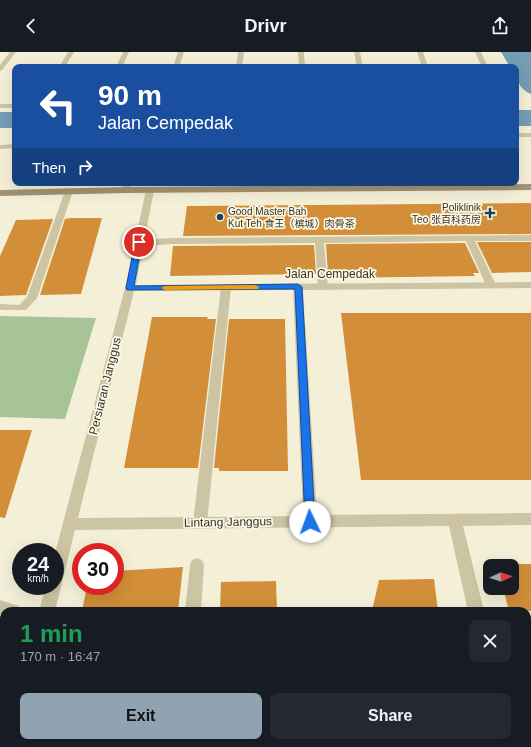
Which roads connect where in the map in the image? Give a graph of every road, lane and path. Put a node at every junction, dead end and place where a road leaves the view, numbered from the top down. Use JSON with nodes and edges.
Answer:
{"nodes":[{"id":1,"x":13,"y":52,"type":"edge"},
{"id":2,"x":71,"y":52,"type":"edge"},
{"id":3,"x":126,"y":52,"type":"edge"},
{"id":4,"x":181,"y":52,"type":"edge"},
{"id":5,"x":241,"y":52,"type":"edge"},
{"id":6,"x":301,"y":52,"type":"edge"},
{"id":7,"x":357,"y":52,"type":"edge"},
{"id":8,"x":420,"y":52,"type":"edge"},
{"id":9,"x":478,"y":52,"type":"edge"},
{"id":10,"x":64,"y":64,"type":"edge"},
{"id":11,"x":121,"y":64,"type":"edge"},
{"id":12,"x":177,"y":64,"type":"edge"},
{"id":13,"x":239,"y":64,"type":"edge"},
{"id":14,"x":302,"y":64,"type":"edge"},
{"id":15,"x":359,"y":64,"type":"edge"},
{"id":16,"x":424,"y":64,"type":"edge"},
{"id":17,"x":484,"y":64,"type":"edge"},
{"id":18,"x":0,"y":69,"type":"edge"},
{"id":19,"x":0,"y":106,"type":"edge"},
{"id":20,"x":12,"y":106,"type":"edge"},
{"id":21,"x":519,"y":135,"type":"edge"},
{"id":22,"x":531,"y":135,"type":"edge"},
{"id":23,"x":12,"y":146,"type":"edge"},
{"id":24,"x":0,"y":147,"type":"edge"},
{"id":25,"x":127,"y":186,"type":"edge"},
{"id":26,"x":392,"y":186,"type":"edge"},
{"id":27,"x":519,"y":186,"type":"edge"},
{"id":28,"x":531,"y":186,"type":"edge"},
{"id":29,"x":150,"y":190,"type":"junction"},
{"id":30,"x":69,"y":191,"type":"junction"},
{"id":31,"x":0,"y":193,"type":"edge"},
{"id":32,"x":469,"y":238,"type":"junction"},
{"id":33,"x":531,"y":238,"type":"edge"},
{"id":34,"x":319,"y":239,"type":"junction"},
{"id":35,"x":139,"y":242,"type":"junction"},
{"id":36,"x":491,"y":285,"type":"junction"},
{"id":37,"x":531,"y":285,"type":"edge"},
{"id":38,"x":226,"y":287,"type":"junction"},
{"id":39,"x":298,"y":287,"type":"junction"},
{"id":40,"x":323,"y":287,"type":"junction"},
{"id":41,"x":130,"y":288,"type":"junction"},
{"id":42,"x":0,"y":307,"type":"edge"},
{"id":43,"x":531,"y":519,"type":"edge"},
{"id":44,"x":455,"y":520,"type":"junction"},
{"id":45,"x":310,"y":522,"type":"junction"},
{"id":46,"x":200,"y":523,"type":"junction"},
{"id":47,"x":70,"y":524,"type":"junction"},
{"id":48,"x":64,"y":547,"type":"edge"},
{"id":49,"x":197,"y":565,"type":"dead end"},
{"id":50,"x":51,"y":595,"type":"edge"},
{"id":51,"x":48,"y":607,"type":"edge"},
{"id":52,"x":193,"y":607,"type":"edge"},
{"id":53,"x":475,"y":607,"type":"edge"}],
"edges":[{"from":1,"to":18,"type":"street"},
{"from":2,"to":10,"type":"street"},
{"from":3,"to":11,"type":"street"},
{"from":4,"to":12,"type":"street"},
{"from":5,"to":13,"type":"street"},
{"from":6,"to":14,"type":"street"},
{"from":7,"to":15,"type":"street"},
{"from":8,"to":16,"type":"street"},
{"from":9,"to":17,"type":"street"},
{"from":19,"to":20,"type":"street"},
{"from":21,"to":22,"type":"street"},
{"from":23,"to":24,"type":"street"},
{"from":25,"to":29,"type":"street"},
{"from":25,"to":30,"type":"street"},
{"from":26,"to":29,"type":"street"},
{"from":27,"to":28,"type":"street"},
{"from":29,"to":35,"type":"street","name":"Persiaran Janggus"},
{"from":30,"to":31,"type":"street"},
{"from":30,"to":42,"type":"street"},
{"from":32,"to":33,"type":"street"},
{"from":32,"to":34,"type":"street"},
{"from":32,"to":36,"type":"street"},
{"from":34,"to":35,"type":"street"},
{"from":34,"to":40,"type":"street"},
{"from":35,"to":41,"type":"street","name":"Persiaran Janggus"},
{"from":36,"to":37,"type":"street","name":"Jalan Cempedak"},
{"from":36,"to":40,"type":"street","name":"Jalan Cempedak"},
{"from":38,"to":39,"type":"street","name":"Jalan Cempedak"},
{"from":38,"to":41,"type":"street","name":"Jalan Cempedak"},
{"from":38,"to":46,"type":"street"},
{"from":39,"to":40,"type":"street","name":"Jalan Cempedak"},
{"from":39,"to":45,"type":"street"},
{"from":41,"to":47,"type":"street","name":"Persiaran Janggus"},
{"from":43,"to":44,"type":"street","name":"Lintang Janggus"},
{"from":44,"to":45,"type":"street","name":"Lintang Janggus"},
{"from":44,"to":53,"type":"street"},
{"from":45,"to":46,"type":"street","name":"Lintang Janggus"},
{"from":46,"to":47,"type":"street","name":"Lintang Janggus"},
{"from":47,"to":48,"type":"street","name":"Persiaran Janggus"},
{"from":49,"to":52,"type":"street"},
{"from":50,"to":51,"type":"street"}]}
